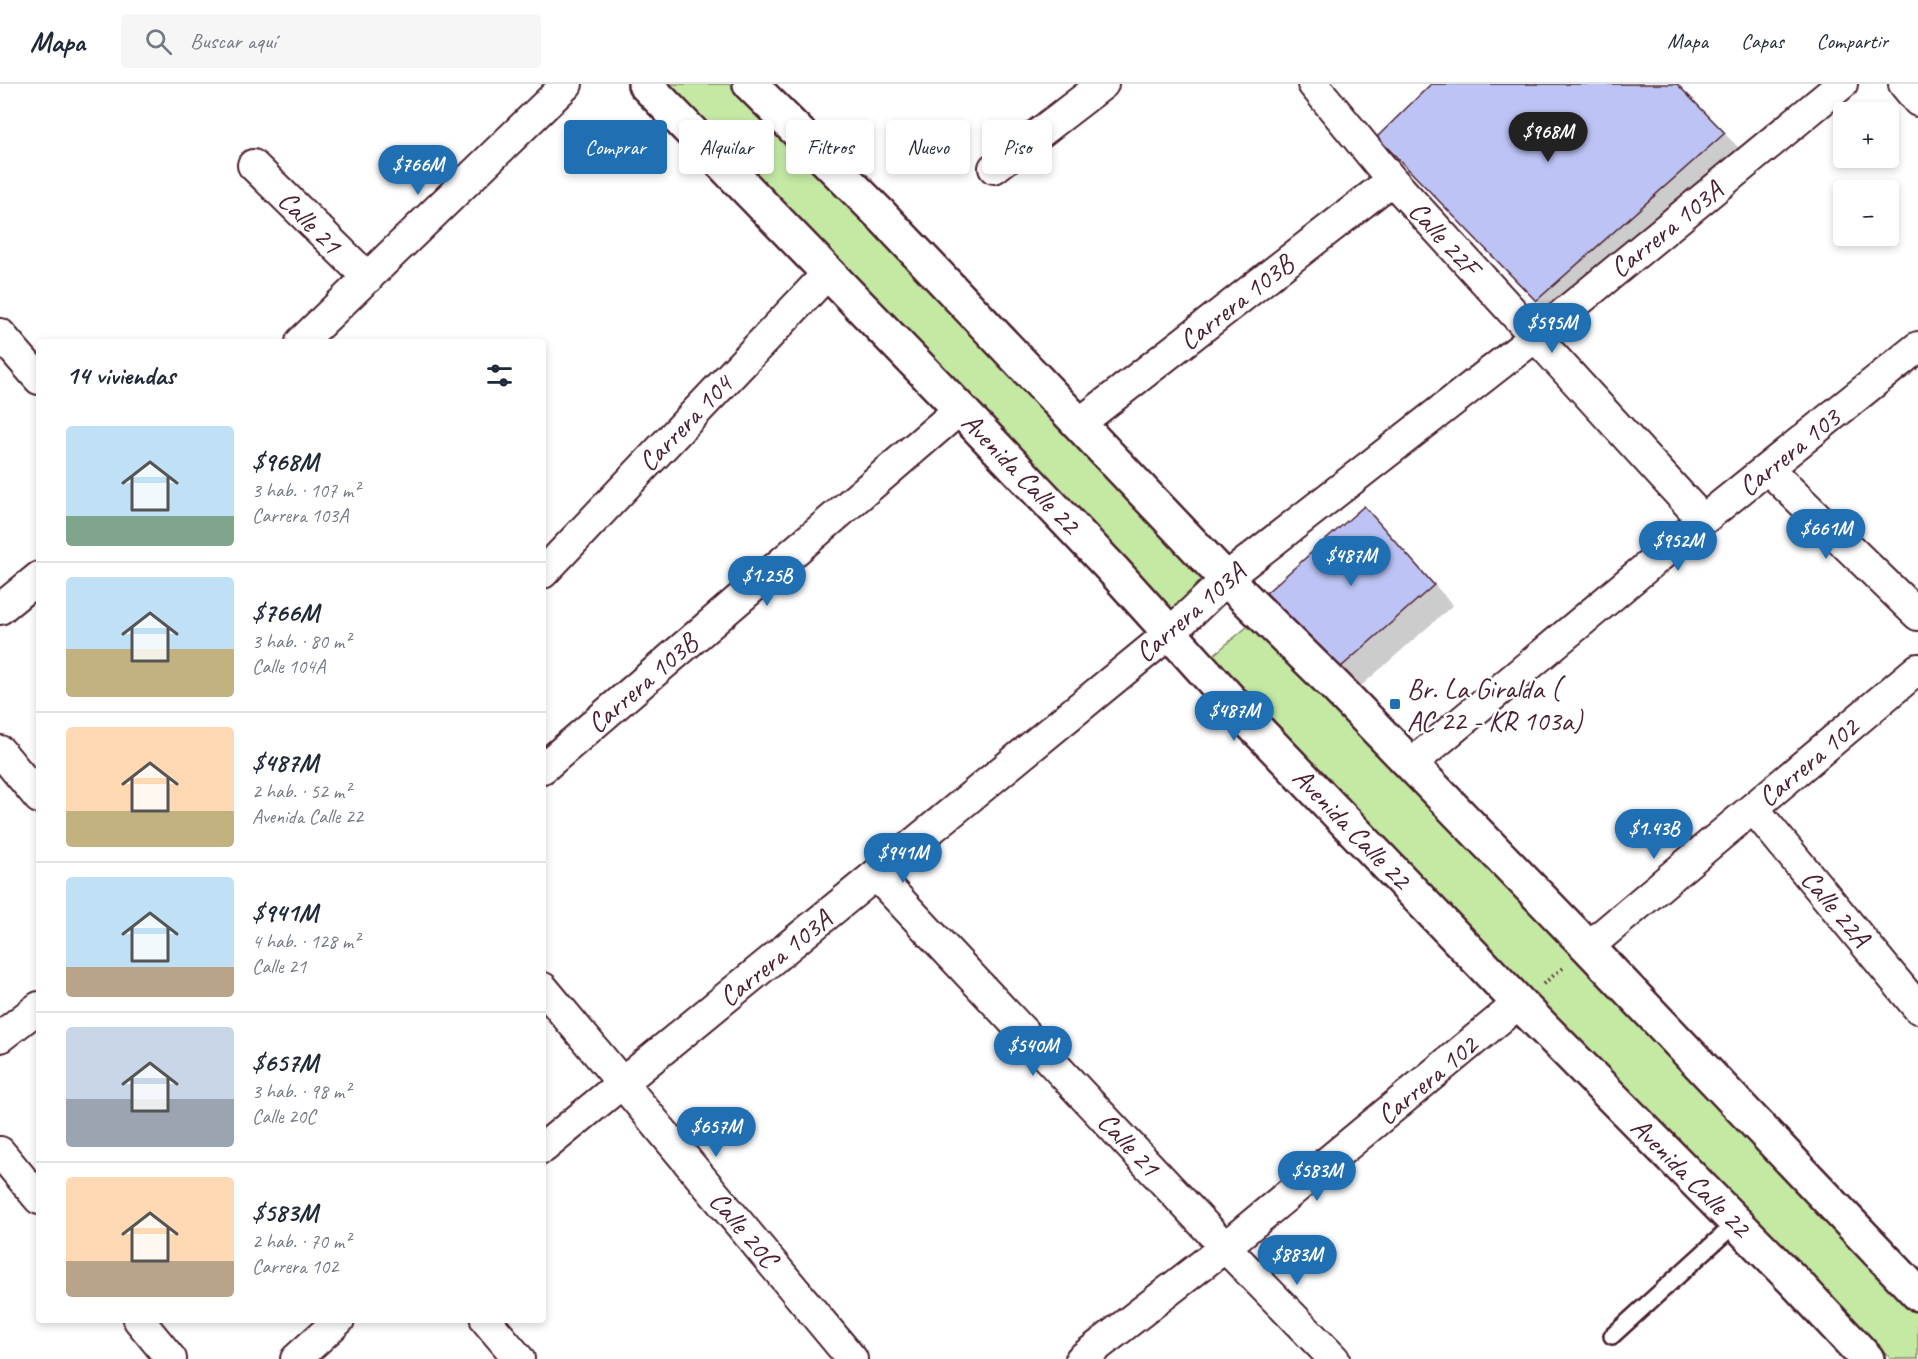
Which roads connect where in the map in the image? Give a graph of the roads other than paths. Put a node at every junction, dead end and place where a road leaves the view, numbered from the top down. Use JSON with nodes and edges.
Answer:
{"nodes":[{"id":1,"x":567,"y":84,"type":"edge"},
{"id":2,"x":645,"y":84,"type":"edge"},
{"id":3,"x":750,"y":84,"type":"edge"},
{"id":4,"x":1102,"y":84,"type":"edge"},
{"id":5,"x":1313,"y":84,"type":"edge"},
{"id":6,"x":1842,"y":84,"type":"edge"},
{"id":7,"x":1904,"y":84,"type":"edge"},
{"id":8,"x":1918,"y":101,"type":"edge"},
{"id":9,"x":1052,"y":123,"type":"edge"},
{"id":10,"x":253,"y":165,"type":"dead end"},
{"id":11,"x":1392,"y":180,"type":"junction"},
{"id":12,"x":828,"y":273,"type":"junction"},
{"id":13,"x":368,"y":278,"type":"junction"},
{"id":14,"x":0,"y":334,"type":"edge"},
{"id":15,"x":1535,"y":337,"type":"junction"},
{"id":16,"x":304,"y":339,"type":"edge"},
{"id":17,"x":1918,"y":348,"type":"edge"},
{"id":18,"x":36,"y":376,"type":"edge"},
{"id":19,"x":960,"y":409,"type":"junction"},
{"id":20,"x":1080,"y":423,"type":"junction"},
{"id":21,"x":1768,"y":470,"type":"junction"},
{"id":22,"x":1703,"y":520,"type":"junction"},
{"id":23,"x":546,"y":570,"type":"edge"},
{"id":24,"x":1226,"y":579,"type":"junction"},
{"id":25,"x":36,"y":580,"type":"edge"},
{"id":26,"x":0,"y":609,"type":"edge"},
{"id":27,"x":1918,"y":615,"type":"edge"},
{"id":28,"x":1170,"y":633,"type":"junction"},
{"id":29,"x":1918,"y":669,"type":"edge"},
{"id":30,"x":0,"y":751,"type":"edge"},
{"id":31,"x":1411,"y":764,"type":"junction"},
{"id":32,"x":546,"y":765,"type":"edge"},
{"id":33,"x":36,"y":794,"type":"edge"},
{"id":34,"x":1754,"y":809,"type":"junction"},
{"id":35,"x":876,"y":875,"type":"junction"},
{"id":36,"x":1588,"y":947,"type":"junction"},
{"id":37,"x":546,"y":992,"type":"edge"},
{"id":38,"x":1520,"y":1003,"type":"junction"},
{"id":39,"x":1918,"y":1008,"type":"edge"},
{"id":40,"x":36,"y":1009,"type":"edge"},
{"id":41,"x":0,"y":1037,"type":"edge"},
{"id":42,"x":622,"y":1083,"type":"junction"},
{"id":43,"x":546,"y":1146,"type":"edge"},
{"id":44,"x":0,"y":1152,"type":"edge"},
{"id":45,"x":36,"y":1195,"type":"edge"},
{"id":46,"x":1736,"y":1223,"type":"junction"},
{"id":47,"x":1225,"y":1247,"type":"junction"},
{"id":48,"x":1918,"y":1294,"type":"edge"},
{"id":49,"x":141,"y":1323,"type":"edge"},
{"id":50,"x":336,"y":1323,"type":"edge"},
{"id":51,"x":489,"y":1323,"type":"edge"},
{"id":52,"x":1612,"y":1336,"type":"dead end"},
{"id":53,"x":171,"y":1359,"type":"edge"},
{"id":54,"x":296,"y":1359,"type":"edge"},
{"id":55,"x":519,"y":1359,"type":"edge"},
{"id":56,"x":852,"y":1359,"type":"edge"},
{"id":57,"x":1081,"y":1359,"type":"edge"},
{"id":58,"x":1334,"y":1359,"type":"edge"},
{"id":59,"x":1867,"y":1359,"type":"edge"}],
"edges":[{"from":1,"to":13,"type":"street"},
{"from":2,"to":12,"type":"street","name":"Avenida Calle 22"},
{"from":3,"to":20,"type":"street"},
{"from":4,"to":9,"type":"street"},
{"from":5,"to":11,"type":"street","name":"Calle 22F"},
{"from":6,"to":15,"type":"street","name":"Carrera 103A"},
{"from":7,"to":8,"type":"street"},
{"from":10,"to":13,"type":"street","name":"Calle 21"},
{"from":11,"to":15,"type":"street","name":"Calle 22F"},
{"from":11,"to":20,"type":"street","name":"Carrera 103B"},
{"from":12,"to":19,"type":"street","name":"Avenida Calle 22"},
{"from":12,"to":23,"type":"street","name":"Carrera 104"},
{"from":13,"to":16,"type":"street"},
{"from":14,"to":18,"type":"street"},
{"from":15,"to":22,"type":"street","name":"Calle 22F"},
{"from":15,"to":24,"type":"street","name":"Carrera 103A"},
{"from":17,"to":21,"type":"street","name":"Carrera 103"},
{"from":19,"to":28,"type":"street","name":"Avenida Calle 22"},
{"from":19,"to":32,"type":"street","name":"Carrera 103B"},
{"from":20,"to":24,"type":"street"},
{"from":21,"to":22,"type":"street","name":"Carrera 103"},
{"from":21,"to":27,"type":"street"},
{"from":22,"to":31,"type":"street","name":"Carrera 103"},
{"from":24,"to":28,"type":"street","name":"Carrera 103A"},
{"from":24,"to":31,"type":"street"},
{"from":25,"to":26,"type":"street"},
{"from":28,"to":35,"type":"street","name":"Carrera 103A"},
{"from":28,"to":38,"type":"street","name":"Avenida Calle 22"},
{"from":29,"to":34,"type":"street","name":"Carrera 102"},
{"from":30,"to":33,"type":"street"},
{"from":31,"to":36,"type":"street"},
{"from":34,"to":36,"type":"street","name":"Carrera 102"},
{"from":34,"to":39,"type":"street","name":"Calle 22A"},
{"from":35,"to":42,"type":"street","name":"Carrera 103A"},
{"from":35,"to":47,"type":"street","name":"Calle 21"},
{"from":36,"to":48,"type":"street"},
{"from":37,"to":42,"type":"street","name":"Calle 20C"},
{"from":38,"to":46,"type":"street","name":"Avenida Calle 22"},
{"from":38,"to":47,"type":"street","name":"Carrera 102"},
{"from":40,"to":41,"type":"street"},
{"from":42,"to":43,"type":"street","name":"Carrera 103A"},
{"from":42,"to":56,"type":"street","name":"Calle 20C"},
{"from":44,"to":45,"type":"street"},
{"from":46,"to":52,"type":"lane"},
{"from":46,"to":59,"type":"street","name":"Avenida Calle 22"},
{"from":47,"to":57,"type":"street","name":"Carrera 102"},
{"from":47,"to":58,"type":"street","name":"Calle 21"},
{"from":49,"to":53,"type":"street"},
{"from":50,"to":54,"type":"street"},
{"from":51,"to":55,"type":"street"}]}
